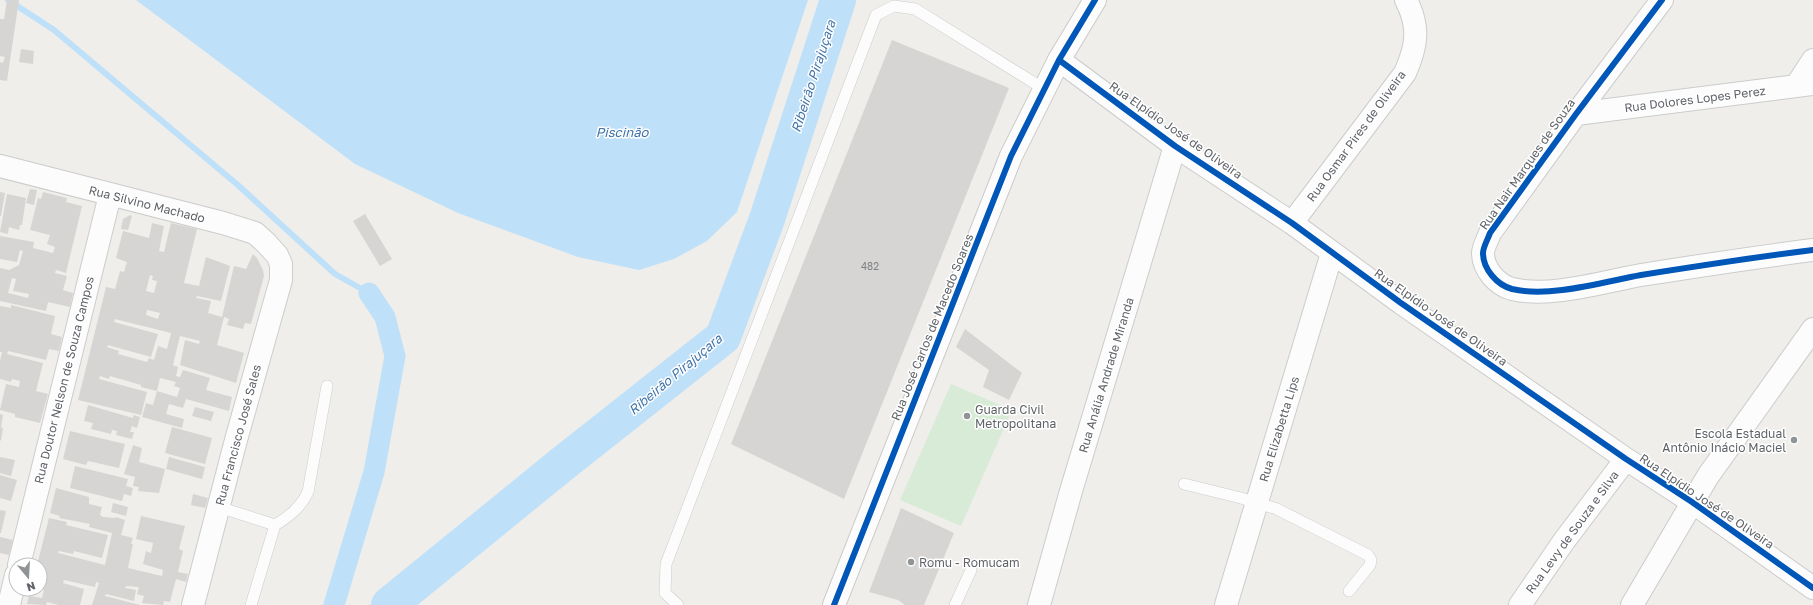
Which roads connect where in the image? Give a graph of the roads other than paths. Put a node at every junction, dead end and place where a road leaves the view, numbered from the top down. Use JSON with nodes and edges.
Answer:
{"nodes":[{"id":1,"x":1095,"y":0,"type":"edge"},
{"id":2,"x":1406,"y":0,"type":"edge"},
{"id":3,"x":1662,"y":0,"type":"edge"},
{"id":4,"x":1059,"y":60,"type":"junction"},
{"id":5,"x":1813,"y":60,"type":"edge"},
{"id":6,"x":1805,"y":85,"type":"edge"},
{"id":7,"x":1044,"y":89,"type":"junction"},
{"id":8,"x":1576,"y":114,"type":"junction"},
{"id":9,"x":1175,"y":146,"type":"junction"},
{"id":10,"x":0,"y":166,"type":"edge"},
{"id":11,"x":110,"y":196,"type":"junction"},
{"id":12,"x":1292,"y":222,"type":"junction"},
{"id":13,"x":1813,"y":250,"type":"edge"},
{"id":14,"x":1332,"y":254,"type":"junction"},
{"id":15,"x":281,"y":264,"type":"joint"},
{"id":16,"x":1813,"y":330,"type":"edge"},
{"id":17,"x":327,"y":386,"type":"dead end"},
{"id":18,"x":1626,"y":459,"type":"junction"},
{"id":19,"x":1184,"y":484,"type":"dead end"},
{"id":20,"x":1257,"y":502,"type":"junction"},
{"id":21,"x":1692,"y":502,"type":"junction"},
{"id":22,"x":219,"y":507,"type":"junction"},
{"id":23,"x":275,"y":525,"type":"junction"},
{"id":24,"x":20,"y":557,"type":"edge"},
{"id":25,"x":970,"y":570,"type":"dead end"},
{"id":26,"x":1813,"y":588,"type":"edge"},
{"id":27,"x":1349,"y":591,"type":"dead end"},
{"id":28,"x":193,"y":605,"type":"edge"},
{"id":29,"x":251,"y":605,"type":"edge"},
{"id":30,"x":678,"y":605,"type":"edge"},
{"id":31,"x":834,"y":605,"type":"edge"},
{"id":32,"x":955,"y":605,"type":"edge"},
{"id":33,"x":1039,"y":605,"type":"edge"},
{"id":34,"x":1226,"y":605,"type":"edge"},
{"id":35,"x":1520,"y":605,"type":"edge"},
{"id":36,"x":1632,"y":605,"type":"edge"}],
"edges":[{"from":1,"to":4,"type":"street","name":"Rua José Carlos de Macedo Soares"},
{"from":2,"to":12,"type":"street","name":"Rua Osmar Pires de Oliveira"},
{"from":3,"to":8,"type":"street","name":"Rua Nair Marques de Souza"},
{"from":4,"to":7,"type":"street","name":"Rua José Carlos de Macedo Soares"},
{"from":4,"to":9,"type":"street","name":"Rua Elpídio José de Oliveira"},
{"from":5,"to":6,"type":"street"},
{"from":6,"to":8,"type":"street","name":"Rua Dolores Lopes Perez"},
{"from":7,"to":30,"type":"lane"},
{"from":7,"to":31,"type":"street","name":"Rua José Carlos de Macedo Soares"},
{"from":8,"to":13,"type":"street","name":"Rua Nair Marques de Souza"},
{"from":9,"to":12,"type":"street","name":"Rua Elpídio José de Oliveira"},
{"from":9,"to":33,"type":"street","name":"Rua Anália Andrade Miranda"},
{"from":10,"to":11,"type":"street","name":"Rua Silvino Machado"},
{"from":11,"to":15,"type":"street","name":"Rua Silvino Machado"},
{"from":11,"to":24,"type":"street","name":"Rua Doutor Nelson de Souza Campos"},
{"from":12,"to":14,"type":"street","name":"Rua Elpídio José de Oliveira"},
{"from":14,"to":18,"type":"street","name":"Rua Elpídio José de Oliveira"},
{"from":14,"to":20,"type":"street","name":"Rua Elizabetta Lips"},
{"from":15,"to":22,"type":"street","name":"Rua Francisco José Sales"},
{"from":16,"to":21,"type":"street"},
{"from":17,"to":23,"type":"lane"},
{"from":18,"to":21,"type":"street","name":"Rua Elpídio José de Oliveira"},
{"from":18,"to":35,"type":"street","name":"Rua Levy de Souza e Silva"},
{"from":19,"to":20,"type":"lane"},
{"from":20,"to":27,"type":"lane"},
{"from":20,"to":34,"type":"street","name":"Rua Elizabetta Lips"},
{"from":21,"to":26,"type":"street","name":"Rua Elpídio José de Oliveira"},
{"from":21,"to":36,"type":"street"},
{"from":22,"to":23,"type":"lane"},
{"from":22,"to":28,"type":"street","name":"Rua Francisco José Sales"},
{"from":23,"to":29,"type":"lane"},
{"from":25,"to":32,"type":"lane"}]}
